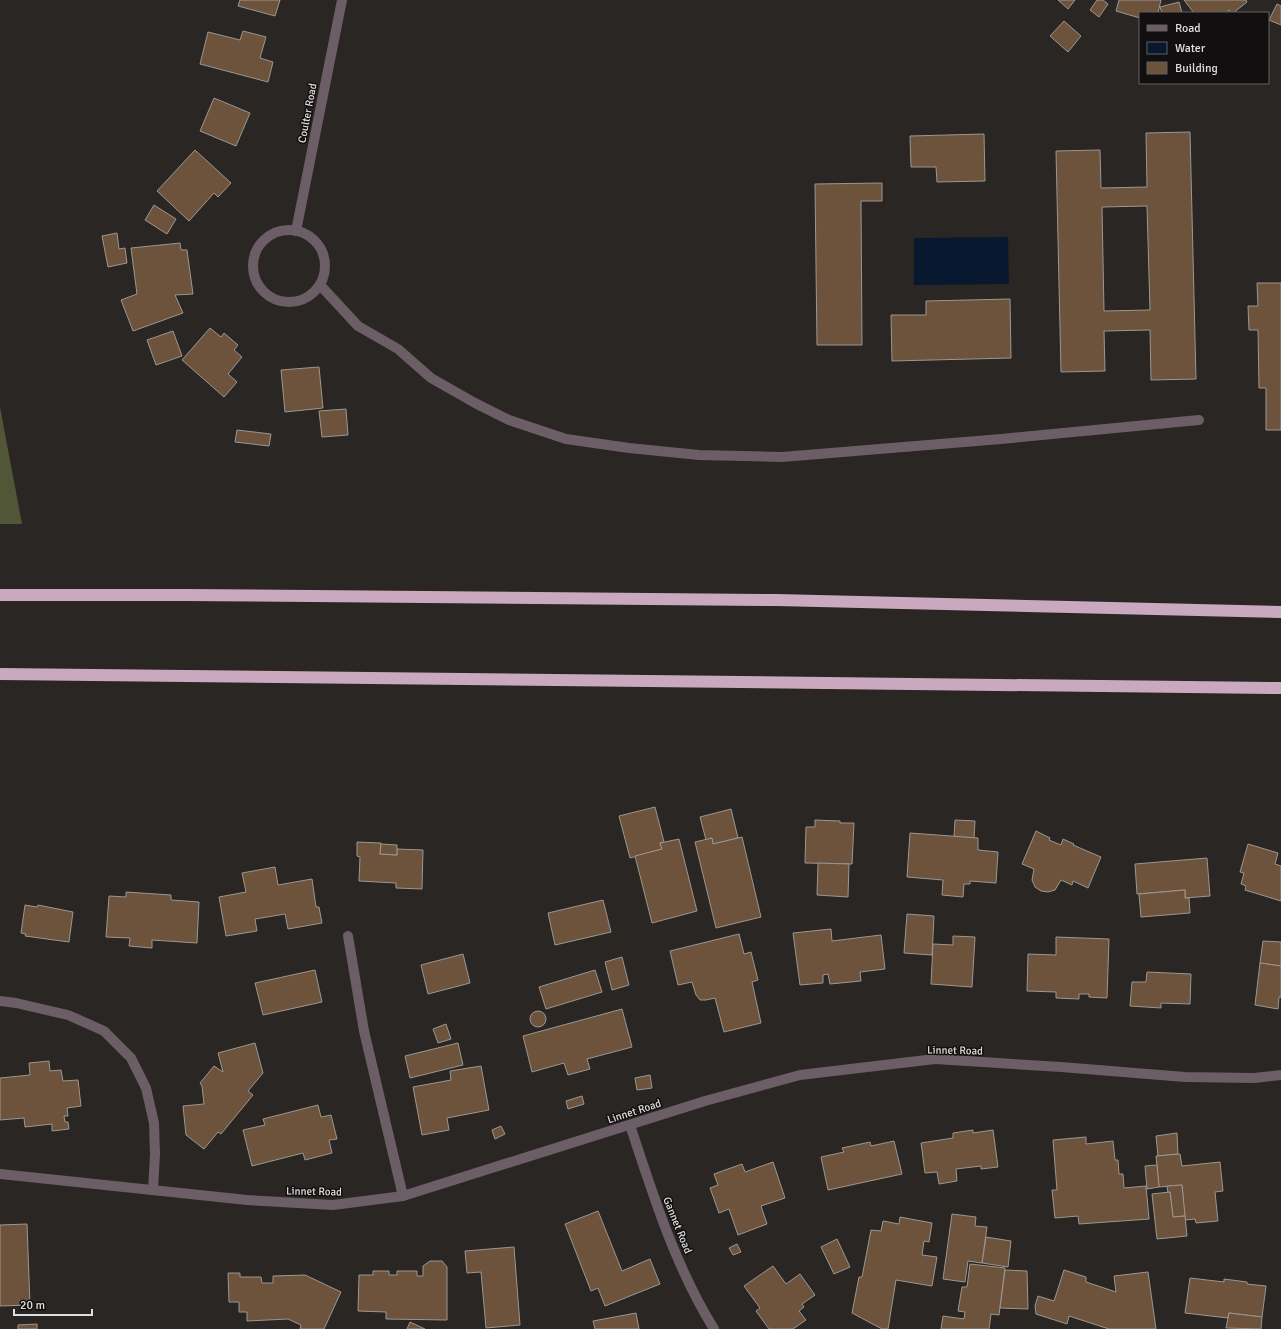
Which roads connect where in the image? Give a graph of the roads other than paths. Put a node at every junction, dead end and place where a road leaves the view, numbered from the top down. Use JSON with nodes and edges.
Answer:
{"nodes":[{"id":1,"x":342,"y":0,"type":"edge"},
{"id":2,"x":296,"y":231,"type":"junction"},
{"id":3,"x":320,"y":285,"type":"junction"},
{"id":4,"x":1199,"y":420,"type":"dead end"},
{"id":5,"x":0,"y":595,"type":"edge"},
{"id":6,"x":1281,"y":612,"type":"edge"},
{"id":7,"x":0,"y":674,"type":"edge"},
{"id":8,"x":1281,"y":688,"type":"edge"},
{"id":9,"x":348,"y":936,"type":"dead end"},
{"id":10,"x":0,"y":1001,"type":"edge"},
{"id":11,"x":1281,"y":1075,"type":"edge"},
{"id":12,"x":630,"y":1126,"type":"junction"},
{"id":13,"x":0,"y":1174,"type":"edge"},
{"id":14,"x":153,"y":1190,"type":"junction"},
{"id":15,"x":403,"y":1196,"type":"junction"},
{"id":16,"x":714,"y":1329,"type":"edge"}],
"edges":[{"from":1,"to":2,"type":"street","name":"Coulter Road"},
{"from":2,"to":3,"type":"street"},
{"from":2,"to":3,"type":"street"},
{"from":3,"to":4,"type":"street"},
{"from":5,"to":6,"type":"highway"},
{"from":7,"to":8,"type":"highway"},
{"from":9,"to":15,"type":"street"},
{"from":10,"to":14,"type":"street"},
{"from":11,"to":12,"type":"street","name":"Linnet Road"},
{"from":12,"to":15,"type":"street","name":"Linnet Road"},
{"from":12,"to":16,"type":"street","name":"Gannet Road"},
{"from":13,"to":14,"type":"street","name":"Linnet Road"},
{"from":14,"to":15,"type":"street","name":"Linnet Road"}]}
